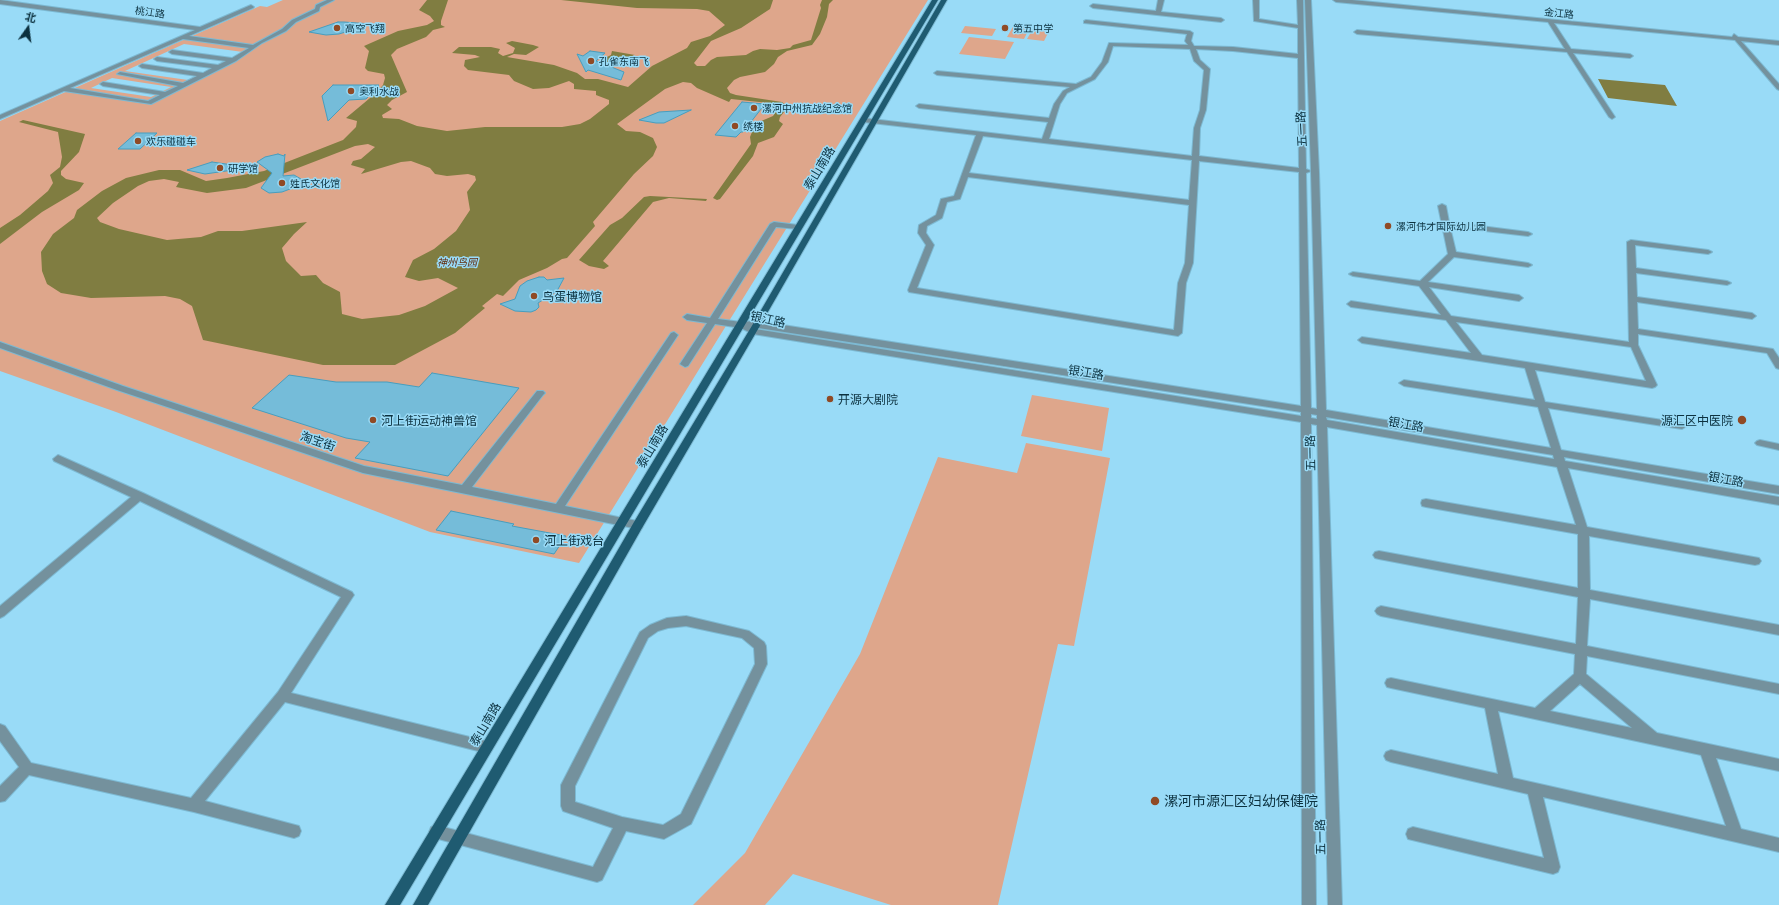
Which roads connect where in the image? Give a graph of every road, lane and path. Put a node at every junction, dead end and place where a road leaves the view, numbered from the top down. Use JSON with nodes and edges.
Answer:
{"nodes":[{"id":1,"x":20,"y":0,"type":"edge"},
{"id":2,"x":331,"y":0,"type":"edge"},
{"id":3,"x":935,"y":0,"type":"edge"},
{"id":4,"x":944,"y":0,"type":"edge"},
{"id":5,"x":1161,"y":0,"type":"edge"},
{"id":6,"x":1256,"y":0,"type":"edge"},
{"id":7,"x":1300,"y":0,"type":"edge"},
{"id":8,"x":1308,"y":0,"type":"edge"},
{"id":9,"x":1336,"y":0,"type":"edge"},
{"id":10,"x":1372,"y":0,"type":"edge"},
{"id":11,"x":0,"y":2,"type":"edge"},
{"id":12,"x":1093,"y":6,"type":"dead end"},
{"id":13,"x":251,"y":7,"type":"dead end"},
{"id":14,"x":1158,"y":13,"type":"junction"},
{"id":15,"x":1221,"y":20,"type":"dead end"},
{"id":16,"x":1550,"y":21,"type":"junction"},
{"id":17,"x":1086,"y":22,"type":"dead end"},
{"id":18,"x":209,"y":26,"type":"junction"},
{"id":19,"x":1300,"y":27,"type":"junction"},
{"id":20,"x":202,"y":29,"type":"junction"},
{"id":21,"x":1357,"y":32,"type":"dead end"},
{"id":22,"x":183,"y":37,"type":"junction"},
{"id":23,"x":1735,"y":37,"type":"junction"},
{"id":24,"x":1779,"y":39,"type":"edge"},
{"id":25,"x":1779,"y":43,"type":"edge"},
{"id":26,"x":254,"y":47,"type":"junction"},
{"id":27,"x":1193,"y":48,"type":"junction"},
{"id":28,"x":1570,"y":51,"type":"junction"},
{"id":29,"x":172,"y":52,"type":"dead end"},
{"id":30,"x":1300,"y":56,"type":"junction"},
{"id":31,"x":1630,"y":56,"type":"dead end"},
{"id":32,"x":157,"y":58,"type":"dead end"},
{"id":33,"x":234,"y":60,"type":"junction"},
{"id":34,"x":142,"y":66,"type":"dead end"},
{"id":35,"x":219,"y":67,"type":"junction"},
{"id":36,"x":937,"y":73,"type":"dead end"},
{"id":37,"x":120,"y":74,"type":"dead end"},
{"id":38,"x":204,"y":75,"type":"junction"},
{"id":39,"x":103,"y":84,"type":"dead end"},
{"id":40,"x":185,"y":85,"type":"junction"},
{"id":41,"x":1076,"y":86,"type":"junction"},
{"id":42,"x":1779,"y":88,"type":"edge"},
{"id":43,"x":63,"y":89,"type":"junction"},
{"id":44,"x":166,"y":94,"type":"junction"},
{"id":45,"x":919,"y":106,"type":"dead end"},
{"id":46,"x":0,"y":117,"type":"edge"},
{"id":47,"x":1612,"y":117,"type":"dead end"},
{"id":48,"x":863,"y":120,"type":"junction"},
{"id":49,"x":1052,"y":120,"type":"junction"},
{"id":50,"x":873,"y":122,"type":"junction"},
{"id":51,"x":980,"y":134,"type":"junction"},
{"id":52,"x":1045,"y":141,"type":"junction"},
{"id":53,"x":1196,"y":159,"type":"junction"},
{"id":54,"x":1302,"y":171,"type":"junction"},
{"id":55,"x":1316,"y":172,"type":"junction"},
{"id":56,"x":965,"y":175,"type":"junction"},
{"id":57,"x":1193,"y":203,"type":"junction"},
{"id":58,"x":1442,"y":206,"type":"dead end"},
{"id":59,"x":1445,"y":224,"type":"junction"},
{"id":60,"x":798,"y":227,"type":"junction"},
{"id":61,"x":1528,"y":234,"type":"dead end"},
{"id":62,"x":1708,"y":252,"type":"dead end"},
{"id":63,"x":1452,"y":254,"type":"junction"},
{"id":64,"x":1528,"y":265,"type":"dead end"},
{"id":65,"x":1632,"y":270,"type":"junction"},
{"id":66,"x":1353,"y":274,"type":"dead end"},
{"id":67,"x":1728,"y":283,"type":"dead end"},
{"id":68,"x":1422,"y":284,"type":"junction"},
{"id":69,"x":1519,"y":298,"type":"dead end"},
{"id":70,"x":1633,"y":299,"type":"junction"},
{"id":71,"x":1350,"y":304,"type":"dead end"},
{"id":72,"x":1752,"y":316,"type":"dead end"},
{"id":73,"x":686,"y":317,"type":"dead end"},
{"id":74,"x":1449,"y":318,"type":"junction"},
{"id":75,"x":712,"y":321,"type":"junction"},
{"id":76,"x":741,"y":325,"type":"junction"},
{"id":77,"x":755,"y":328,"type":"junction"},
{"id":78,"x":1634,"y":331,"type":"junction"},
{"id":79,"x":674,"y":336,"type":"dead end"},
{"id":80,"x":1362,"y":340,"type":"dead end"},
{"id":81,"x":0,"y":345,"type":"edge"},
{"id":82,"x":1634,"y":345,"type":"junction"},
{"id":83,"x":1479,"y":358,"type":"junction"},
{"id":84,"x":685,"y":364,"type":"dead end"},
{"id":85,"x":1529,"y":366,"type":"junction"},
{"id":86,"x":1779,"y":366,"type":"edge"},
{"id":87,"x":1404,"y":383,"type":"dead end"},
{"id":88,"x":540,"y":393,"type":"dead end"},
{"id":89,"x":1541,"y":404,"type":"junction"},
{"id":90,"x":1306,"y":415,"type":"junction"},
{"id":91,"x":1322,"y":418,"type":"junction"},
{"id":92,"x":1682,"y":426,"type":"dead end"},
{"id":93,"x":1760,"y":443,"type":"dead end"},
{"id":94,"x":1779,"y":447,"type":"edge"},
{"id":95,"x":1559,"y":458,"type":"junction"},
{"id":96,"x":58,"y":459,"type":"dead end"},
{"id":97,"x":464,"y":490,"type":"junction"},
{"id":98,"x":1779,"y":490,"type":"edge"},
{"id":99,"x":138,"y":496,"type":"junction"},
{"id":100,"x":1779,"y":501,"type":"edge"},
{"id":101,"x":1426,"y":503,"type":"dead end"},
{"id":102,"x":558,"y":509,"type":"junction"},
{"id":103,"x":621,"y":522,"type":"junction"},
{"id":104,"x":638,"y":525,"type":"junction"},
{"id":105,"x":1583,"y":531,"type":"junction"},
{"id":106,"x":1379,"y":555,"type":"dead end"},
{"id":107,"x":1755,"y":561,"type":"dead end"},
{"id":108,"x":1584,"y":594,"type":"junction"},
{"id":109,"x":1381,"y":610,"type":"dead end"},
{"id":110,"x":0,"y":613,"type":"edge"},
{"id":111,"x":1779,"y":630,"type":"edge"},
{"id":112,"x":1582,"y":650,"type":"junction"},
{"id":113,"x":1580,"y":676,"type":"junction"},
{"id":114,"x":1391,"y":683,"type":"dead end"},
{"id":115,"x":1779,"y":689,"type":"edge"},
{"id":116,"x":282,"y":696,"type":"junction"},
{"id":117,"x":1490,"y":704,"type":"junction"},
{"id":118,"x":1537,"y":714,"type":"junction"},
{"id":119,"x":0,"y":730,"type":"edge"},
{"id":120,"x":1653,"y":738,"type":"junction"},
{"id":121,"x":486,"y":748,"type":"junction"},
{"id":122,"x":1706,"y":749,"type":"junction"},
{"id":123,"x":1391,"y":756,"type":"dead end"},
{"id":124,"x":1779,"y":765,"type":"edge"},
{"id":125,"x":27,"y":768,"type":"junction"},
{"id":126,"x":1507,"y":783,"type":"junction"},
{"id":127,"x":1534,"y":789,"type":"junction"},
{"id":128,"x":0,"y":796,"type":"edge"},
{"id":129,"x":194,"y":805,"type":"junction"},
{"id":130,"x":622,"y":824,"type":"junction"},
{"id":131,"x":294,"y":831,"type":"dead end"},
{"id":132,"x":436,"y":832,"type":"junction"},
{"id":133,"x":1412,"y":834,"type":"dead end"},
{"id":134,"x":1736,"y":836,"type":"junction"},
{"id":135,"x":458,"y":838,"type":"junction"},
{"id":136,"x":1779,"y":846,"type":"edge"},
{"id":137,"x":392,"y":905,"type":"edge"},
{"id":138,"x":420,"y":905,"type":"edge"},
{"id":139,"x":1309,"y":905,"type":"edge"},
{"id":140,"x":1335,"y":905,"type":"edge"}],
"edges":[{"from":1,"to":18,"type":"street","name":"桃江路"},
{"from":2,"to":26,"type":"street"},
{"from":3,"to":48,"type":"main road","name":"泰山南路"},
{"from":4,"to":50,"type":"main road","name":"泰山南路"},
{"from":5,"to":14,"type":"street"},
{"from":6,"to":19,"type":"street"},
{"from":7,"to":19,"type":"street","name":"五一路"},
{"from":8,"to":55,"type":"street","name":"五一路"},
{"from":9,"to":16,"type":"street","name":"金江路"},
{"from":10,"to":23,"type":"street","name":"金江路"},
{"from":11,"to":20,"type":"street","name":"桃江路"},
{"from":12,"to":14,"type":"street"},
{"from":13,"to":18,"type":"street"},
{"from":14,"to":15,"type":"street"},
{"from":16,"to":23,"type":"street","name":"金江路"},
{"from":16,"to":28,"type":"street"},
{"from":17,"to":27,"type":"street"},
{"from":18,"to":20,"type":"street"},
{"from":19,"to":30,"type":"street","name":"五一路"},
{"from":20,"to":22,"type":"street"},
{"from":21,"to":28,"type":"street"},
{"from":22,"to":26,"type":"street"},
{"from":22,"to":43,"type":"street"},
{"from":23,"to":24,"type":"street","name":"金江路"},
{"from":23,"to":25,"type":"street","name":"金江路"},
{"from":23,"to":42,"type":"street"},
{"from":26,"to":33,"type":"street"},
{"from":27,"to":30,"type":"street"},
{"from":27,"to":41,"type":"street"},
{"from":27,"to":53,"type":"street"},
{"from":28,"to":31,"type":"street"},
{"from":28,"to":47,"type":"street"},
{"from":29,"to":33,"type":"street"},
{"from":30,"to":54,"type":"street","name":"五一路"},
{"from":32,"to":35,"type":"street"},
{"from":33,"to":35,"type":"street"},
{"from":34,"to":38,"type":"street"},
{"from":35,"to":38,"type":"street"},
{"from":36,"to":41,"type":"street"},
{"from":37,"to":40,"type":"street"},
{"from":38,"to":40,"type":"street"},
{"from":39,"to":44,"type":"street"},
{"from":40,"to":44,"type":"street"},
{"from":41,"to":49,"type":"street"},
{"from":43,"to":44,"type":"street"},
{"from":43,"to":46,"type":"street"},
{"from":45,"to":49,"type":"street"},
{"from":48,"to":50,"type":"street"},
{"from":48,"to":60,"type":"main road","name":"泰山南路"},
{"from":49,"to":52,"type":"street"},
{"from":50,"to":51,"type":"street"},
{"from":50,"to":77,"type":"main road","name":"泰山南路"},
{"from":51,"to":52,"type":"street"},
{"from":51,"to":56,"type":"street"},
{"from":52,"to":53,"type":"street"},
{"from":53,"to":54,"type":"street"},
{"from":53,"to":57,"type":"street"},
{"from":54,"to":55,"type":"street"},
{"from":54,"to":90,"type":"street","name":"五一路"},
{"from":55,"to":91,"type":"street","name":"五一路"},
{"from":56,"to":57,"type":"street"},
{"from":56,"to":57,"type":"street"},
{"from":58,"to":59,"type":"street"},
{"from":59,"to":61,"type":"street"},
{"from":59,"to":63,"type":"street"},
{"from":60,"to":75,"type":"street"},
{"from":60,"to":76,"type":"main road","name":"泰山南路"},
{"from":62,"to":65,"type":"street"},
{"from":63,"to":64,"type":"street"},
{"from":63,"to":68,"type":"street"},
{"from":65,"to":67,"type":"street"},
{"from":65,"to":70,"type":"street"},
{"from":66,"to":68,"type":"street"},
{"from":68,"to":69,"type":"street"},
{"from":68,"to":74,"type":"street"},
{"from":70,"to":72,"type":"street"},
{"from":70,"to":78,"type":"street"},
{"from":71,"to":74,"type":"street"},
{"from":73,"to":75,"type":"street","name":"银江路"},
{"from":74,"to":82,"type":"street"},
{"from":74,"to":83,"type":"street"},
{"from":75,"to":76,"type":"street","name":"银江路"},
{"from":75,"to":84,"type":"street"},
{"from":76,"to":77,"type":"street","name":"银江路"},
{"from":76,"to":103,"type":"main road","name":"泰山南路"},
{"from":77,"to":90,"type":"street","name":"银江路"},
{"from":77,"to":104,"type":"main road","name":"泰山南路"},
{"from":78,"to":82,"type":"street"},
{"from":78,"to":86,"type":"street"},
{"from":79,"to":102,"type":"street"},
{"from":80,"to":83,"type":"street"},
{"from":81,"to":97,"type":"street","name":"淘宝街"},
{"from":82,"to":85,"type":"street"},
{"from":83,"to":85,"type":"street"},
{"from":85,"to":89,"type":"street"},
{"from":87,"to":89,"type":"street"},
{"from":88,"to":97,"type":"street"},
{"from":89,"to":92,"type":"street"},
{"from":89,"to":95,"type":"street"},
{"from":90,"to":91,"type":"street","name":"银江路"},
{"from":90,"to":139,"type":"street","name":"五一路"},
{"from":91,"to":95,"type":"street","name":"银江路"},
{"from":91,"to":140,"type":"street","name":"五一路"},
{"from":93,"to":94,"type":"street"},
{"from":95,"to":98,"type":"street","name":"银江路"},
{"from":95,"to":100,"type":"street","name":"银江路"},
{"from":95,"to":105,"type":"street"},
{"from":96,"to":99,"type":"street"},
{"from":97,"to":102,"type":"street","name":"淘宝街"},
{"from":99,"to":110,"type":"street"},
{"from":99,"to":116,"type":"street"},
{"from":101,"to":105,"type":"street"},
{"from":102,"to":103,"type":"street","name":"淘宝街"},
{"from":103,"to":104,"type":"street","name":"淘宝街"},
{"from":103,"to":121,"type":"main road","name":"泰山南路"},
{"from":104,"to":135,"type":"main road","name":"泰山南路"},
{"from":105,"to":107,"type":"street"},
{"from":105,"to":108,"type":"street"},
{"from":106,"to":108,"type":"street"},
{"from":108,"to":111,"type":"street"},
{"from":108,"to":112,"type":"street"},
{"from":109,"to":112,"type":"street"},
{"from":112,"to":113,"type":"street"},
{"from":112,"to":115,"type":"street"},
{"from":113,"to":118,"type":"street"},
{"from":113,"to":120,"type":"street"},
{"from":114,"to":117,"type":"street"},
{"from":116,"to":121,"type":"street"},
{"from":116,"to":129,"type":"street"},
{"from":117,"to":118,"type":"street"},
{"from":117,"to":126,"type":"street"},
{"from":118,"to":120,"type":"street"},
{"from":119,"to":125,"type":"street"},
{"from":120,"to":122,"type":"street"},
{"from":121,"to":132,"type":"main road","name":"泰山南路"},
{"from":122,"to":124,"type":"street"},
{"from":122,"to":134,"type":"street"},
{"from":123,"to":126,"type":"street"},
{"from":125,"to":128,"type":"street"},
{"from":125,"to":129,"type":"street"},
{"from":126,"to":127,"type":"street"},
{"from":127,"to":133,"type":"street"},
{"from":127,"to":134,"type":"street"},
{"from":129,"to":131,"type":"street"},
{"from":130,"to":130,"type":"street"},
{"from":130,"to":135,"type":"street"},
{"from":132,"to":135,"type":"street"},
{"from":132,"to":137,"type":"main road","name":"泰山南路"},
{"from":134,"to":136,"type":"street"},
{"from":135,"to":138,"type":"main road","name":"泰山南路"}]}
